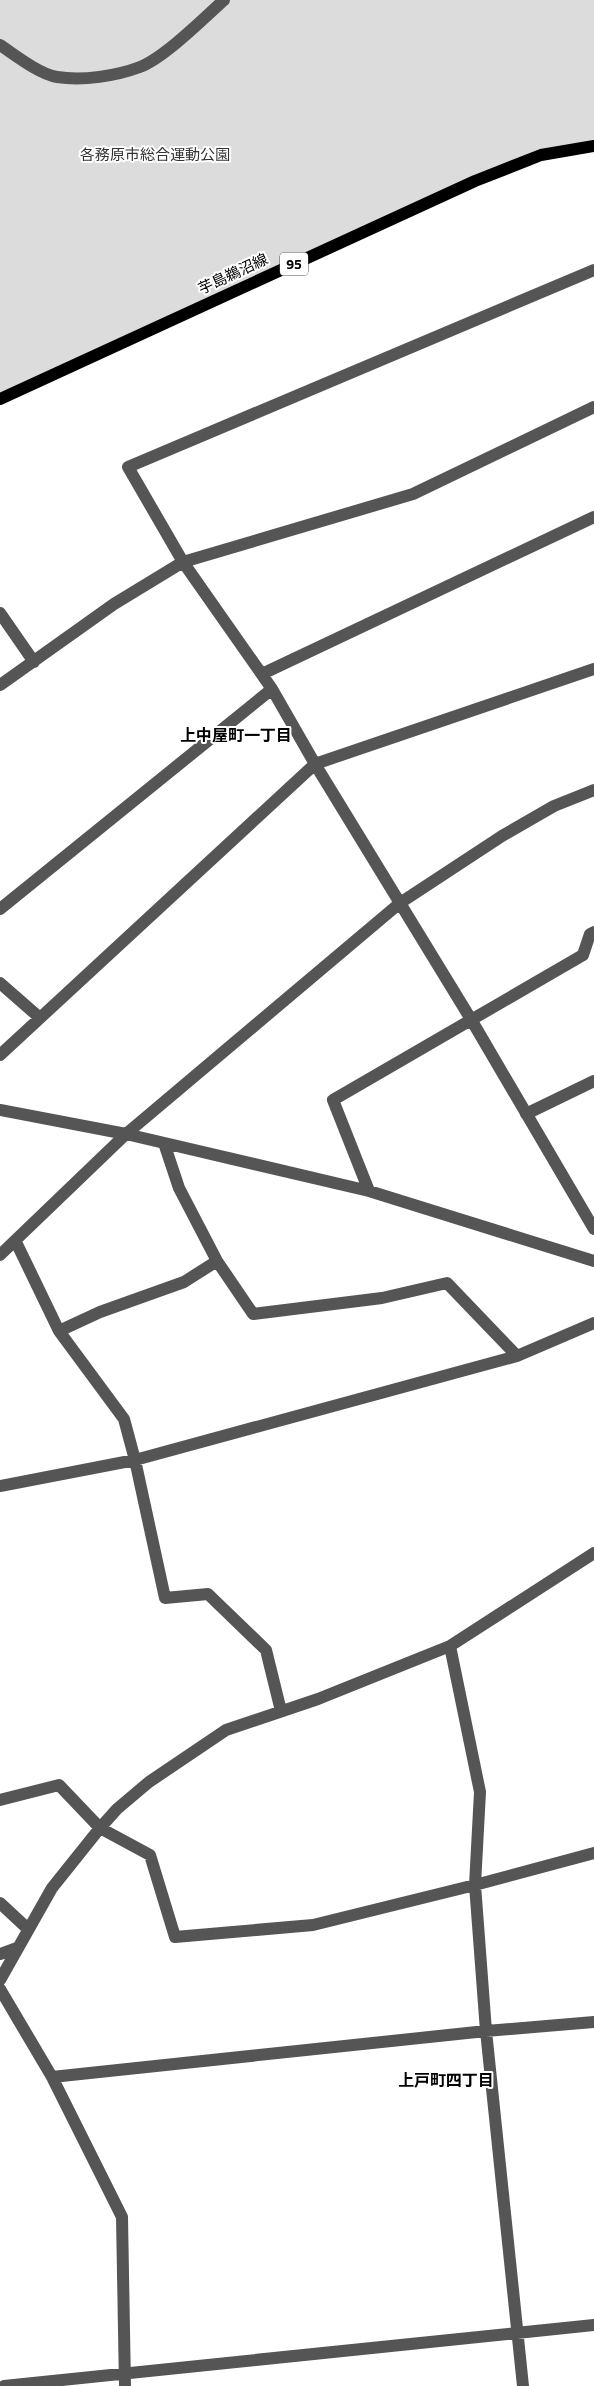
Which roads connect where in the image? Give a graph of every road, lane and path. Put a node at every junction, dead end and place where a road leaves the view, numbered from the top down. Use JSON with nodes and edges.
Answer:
{"nodes":[{"id":1,"x":224,"y":0,"type":"edge"},
{"id":2,"x":0,"y":45,"type":"edge"},
{"id":3,"x":594,"y":146,"type":"edge"},
{"id":4,"x":594,"y":270,"type":"edge"},
{"id":5,"x":0,"y":399,"type":"edge"},
{"id":6,"x":594,"y":407,"type":"edge"},
{"id":7,"x":594,"y":517,"type":"edge"},
{"id":8,"x":183,"y":562,"type":"junction"},
{"id":9,"x":0,"y":613,"type":"edge"},
{"id":10,"x":34,"y":662,"type":"junction"},
{"id":11,"x":594,"y":669,"type":"edge"},
{"id":12,"x":262,"y":674,"type":"junction"},
{"id":13,"x":0,"y":685,"type":"edge"},
{"id":14,"x":272,"y":689,"type":"junction"},
{"id":15,"x":315,"y":764,"type":"junction"},
{"id":16,"x":594,"y":790,"type":"edge"},
{"id":17,"x":400,"y":903,"type":"junction"},
{"id":18,"x":0,"y":909,"type":"edge"},
{"id":19,"x":594,"y":932,"type":"edge"},
{"id":20,"x":0,"y":983,"type":"edge"},
{"id":21,"x":40,"y":1018,"type":"junction"},
{"id":22,"x":472,"y":1021,"type":"junction"},
{"id":23,"x":0,"y":1054,"type":"edge"},
{"id":24,"x":594,"y":1081,"type":"edge"},
{"id":25,"x":0,"y":1110,"type":"edge"},
{"id":26,"x":526,"y":1114,"type":"junction"},
{"id":27,"x":126,"y":1134,"type":"junction"},
{"id":28,"x":164,"y":1143,"type":"junction"},
{"id":29,"x":368,"y":1191,"type":"junction"},
{"id":30,"x":590,"y":1213,"type":"edge"},
{"id":31,"x":594,"y":1229,"type":"edge"},
{"id":32,"x":16,"y":1242,"type":"junction"},
{"id":33,"x":0,"y":1255,"type":"edge"},
{"id":34,"x":217,"y":1261,"type":"junction"},
{"id":35,"x":594,"y":1261,"type":"edge"},
{"id":36,"x":594,"y":1323,"type":"edge"},
{"id":37,"x":59,"y":1331,"type":"junction"},
{"id":38,"x":517,"y":1356,"type":"junction"},
{"id":39,"x":136,"y":1460,"type":"junction"},
{"id":40,"x":0,"y":1486,"type":"edge"},
{"id":41,"x":594,"y":1553,"type":"edge"},
{"id":42,"x":450,"y":1646,"type":"junction"},
{"id":43,"x":281,"y":1711,"type":"junction"},
{"id":44,"x":0,"y":1800,"type":"edge"},
{"id":45,"x":100,"y":1828,"type":"junction"},
{"id":46,"x":594,"y":1853,"type":"edge"},
{"id":47,"x":476,"y":1885,"type":"junction"},
{"id":48,"x":0,"y":1904,"type":"edge"},
{"id":49,"x":28,"y":1929,"type":"junction"},
{"id":50,"x":17,"y":1948,"type":"junction"},
{"id":51,"x":0,"y":1954,"type":"edge"},
{"id":52,"x":0,"y":1980,"type":"edge"},
{"id":53,"x":0,"y":1989,"type":"edge"},
{"id":54,"x":594,"y":2022,"type":"edge"},
{"id":55,"x":486,"y":2030,"type":"junction"},
{"id":56,"x":52,"y":2077,"type":"junction"},
{"id":57,"x":594,"y":2325,"type":"edge"},
{"id":58,"x":517,"y":2333,"type":"junction"},
{"id":59,"x":124,"y":2380,"type":"edge"},
{"id":60,"x":4,"y":2386,"type":"edge"},
{"id":61,"x":523,"y":2386,"type":"edge"}],
"edges":[{"from":1,"to":2,"type":"street"},
{"from":3,"to":5,"type":"main road","name":"芋島鵜沼線","number":"95"},
{"from":4,"to":8,"type":"street"},
{"from":6,"to":8,"type":"street"},
{"from":7,"to":12,"type":"street"},
{"from":8,"to":10,"type":"street"},
{"from":8,"to":12,"type":"street"},
{"from":9,"to":10,"type":"street"},
{"from":10,"to":13,"type":"street"},
{"from":11,"to":15,"type":"street"},
{"from":12,"to":14,"type":"street"},
{"from":14,"to":15,"type":"street"},
{"from":14,"to":18,"type":"street"},
{"from":15,"to":17,"type":"street"},
{"from":15,"to":21,"type":"street"},
{"from":16,"to":17,"type":"street"},
{"from":17,"to":22,"type":"street"},
{"from":17,"to":27,"type":"street"},
{"from":19,"to":22,"type":"street"},
{"from":20,"to":21,"type":"street"},
{"from":21,"to":23,"type":"street"},
{"from":22,"to":26,"type":"street"},
{"from":22,"to":29,"type":"street"},
{"from":24,"to":26,"type":"street"},
{"from":25,"to":27,"type":"street"},
{"from":26,"to":30,"type":"street"},
{"from":27,"to":28,"type":"street"},
{"from":27,"to":32,"type":"street"},
{"from":28,"to":29,"type":"street"},
{"from":28,"to":34,"type":"street"},
{"from":29,"to":35,"type":"street"},
{"from":30,"to":31,"type":"street"},
{"from":32,"to":33,"type":"street"},
{"from":32,"to":37,"type":"street"},
{"from":34,"to":37,"type":"street"},
{"from":34,"to":38,"type":"street"},
{"from":36,"to":38,"type":"street"},
{"from":37,"to":39,"type":"street"},
{"from":38,"to":39,"type":"street"},
{"from":39,"to":40,"type":"street"},
{"from":39,"to":43,"type":"street"},
{"from":41,"to":42,"type":"street"},
{"from":42,"to":43,"type":"street"},
{"from":42,"to":47,"type":"street"},
{"from":43,"to":45,"type":"street"},
{"from":44,"to":45,"type":"street"},
{"from":45,"to":47,"type":"street"},
{"from":45,"to":49,"type":"street"},
{"from":46,"to":47,"type":"street"},
{"from":47,"to":55,"type":"street"},
{"from":48,"to":49,"type":"street"},
{"from":49,"to":50,"type":"street"},
{"from":50,"to":51,"type":"street"},
{"from":50,"to":52,"type":"street"},
{"from":53,"to":56,"type":"street"},
{"from":54,"to":55,"type":"street"},
{"from":55,"to":56,"type":"street"},
{"from":55,"to":58,"type":"street"},
{"from":56,"to":59,"type":"street"},
{"from":57,"to":58,"type":"street"},
{"from":58,"to":59,"type":"street"},
{"from":58,"to":61,"type":"street"},
{"from":59,"to":60,"type":"street"}]}
